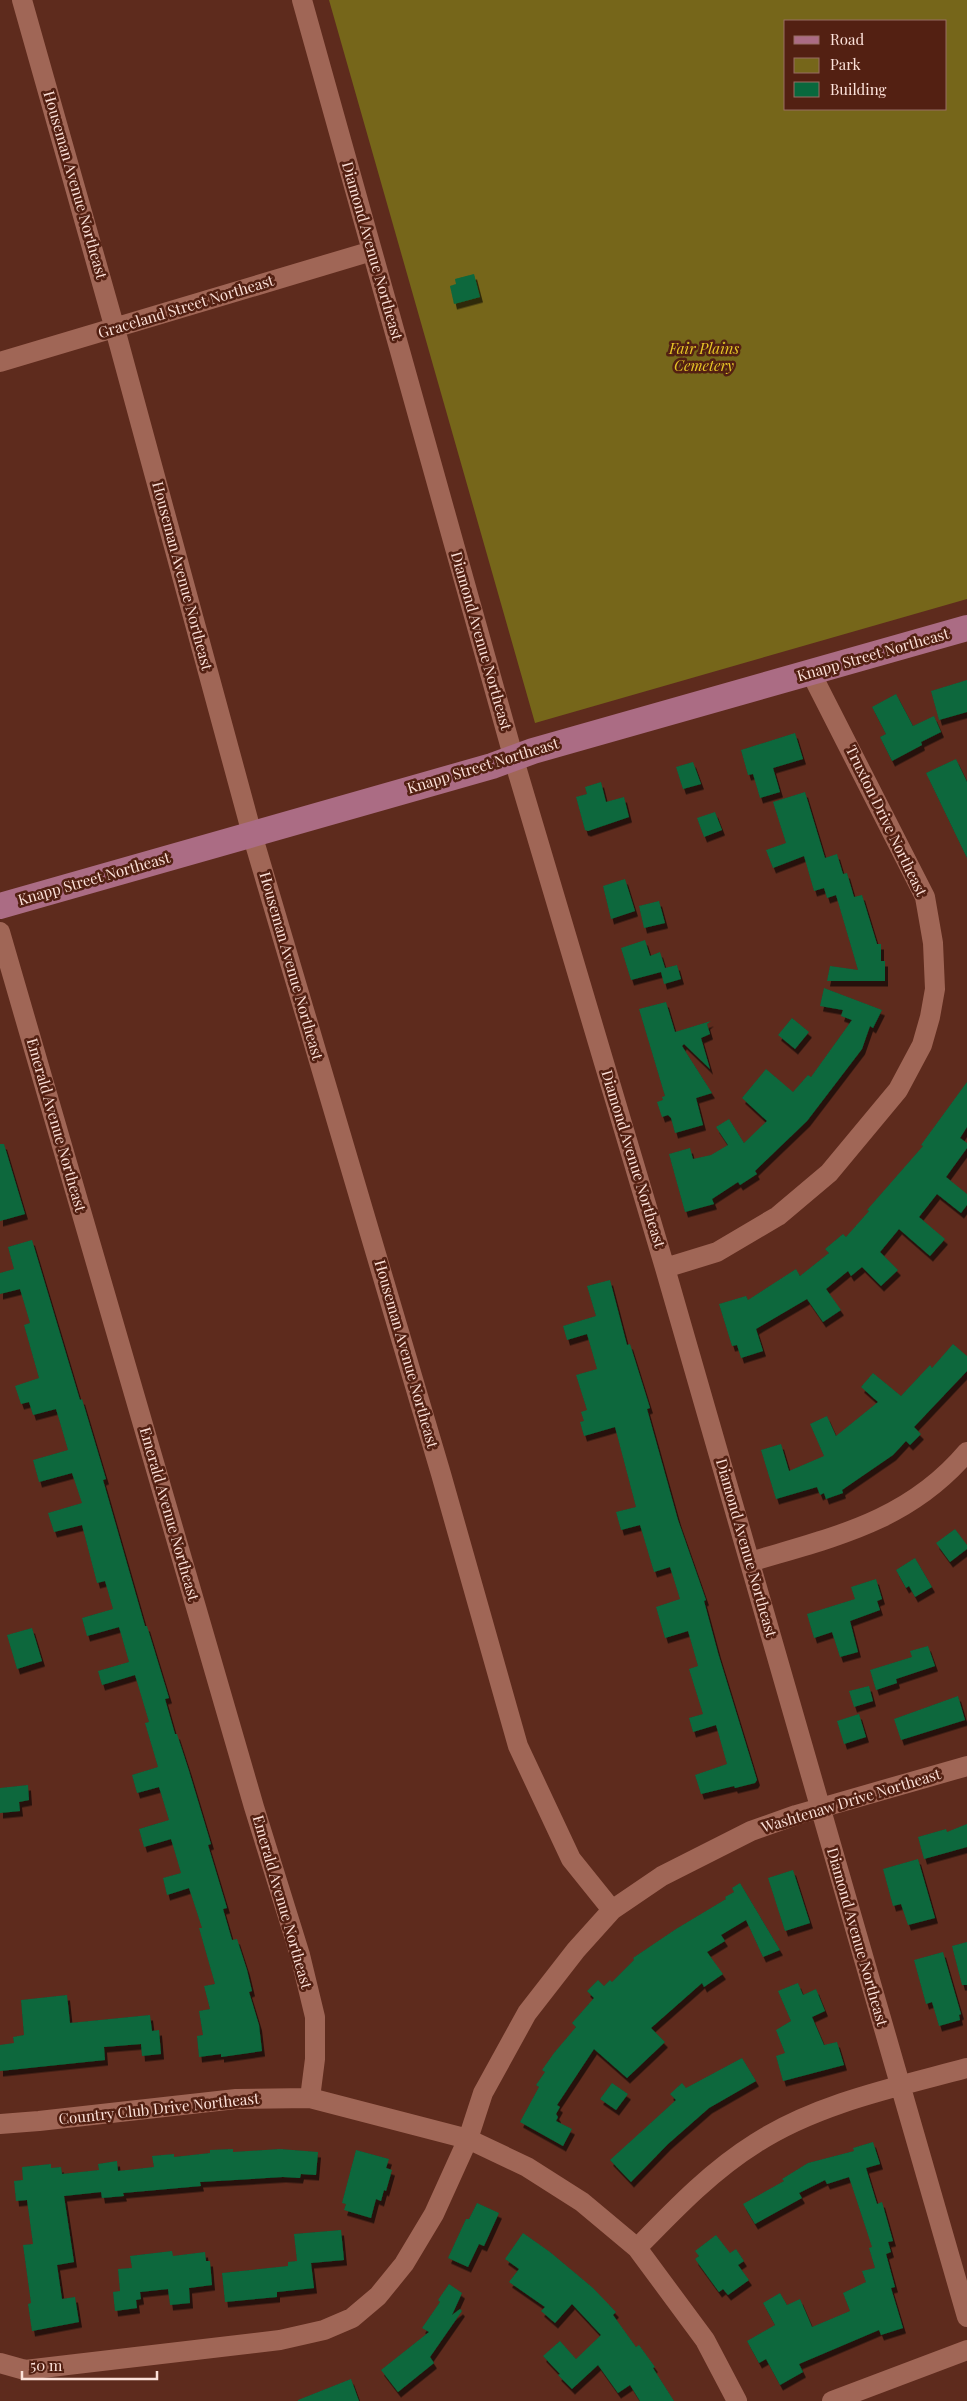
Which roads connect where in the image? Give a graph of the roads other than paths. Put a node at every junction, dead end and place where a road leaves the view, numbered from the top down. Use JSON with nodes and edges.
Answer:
{"nodes":[{"id":1,"x":22,"y":0,"type":"edge"},
{"id":2,"x":302,"y":0,"type":"edge"},
{"id":3,"x":372,"y":251,"type":"junction"},
{"id":4,"x":115,"y":328,"type":"junction"},
{"id":5,"x":0,"y":362,"type":"edge"},
{"id":6,"x":967,"y":628,"type":"edge"},
{"id":7,"x":812,"y":673,"type":"junction"},
{"id":8,"x":514,"y":758,"type":"junction"},
{"id":9,"x":252,"y":834,"type":"junction"},
{"id":10,"x":0,"y":906,"type":"edge"},
{"id":11,"x":0,"y":932,"type":"edge"},
{"id":12,"x":665,"y":1268,"type":"junction"},
{"id":13,"x":967,"y":1452,"type":"edge"},
{"id":14,"x":750,"y":1562,"type":"junction"},
{"id":15,"x":967,"y":1766,"type":"edge"},
{"id":16,"x":820,"y":1808,"type":"junction"},
{"id":17,"x":612,"y":1910,"type":"junction"},
{"id":18,"x":967,"y":2068,"type":"edge"},
{"id":19,"x":900,"y":2085,"type":"junction"},
{"id":20,"x":310,"y":2098,"type":"junction"},
{"id":21,"x":0,"y":2124,"type":"edge"},
{"id":22,"x":468,"y":2139,"type":"junction"},
{"id":23,"x":637,"y":2248,"type":"junction"},
{"id":24,"x":967,"y":2317,"type":"edge"},
{"id":25,"x":967,"y":2350,"type":"edge"},
{"id":26,"x":0,"y":2363,"type":"edge"},
{"id":27,"x":737,"y":2401,"type":"edge"},
{"id":28,"x":832,"y":2401,"type":"edge"}],
"edges":[{"from":1,"to":4,"type":"street","name":"Houseman Avenue Northeast"},
{"from":2,"to":3,"type":"street","name":"Diamond Avenue Northeast"},
{"from":3,"to":4,"type":"street","name":"Graceland Street Northeast"},
{"from":3,"to":8,"type":"street","name":"Diamond Avenue Northeast"},
{"from":4,"to":5,"type":"street","name":"Graceland Street Northeast"},
{"from":4,"to":9,"type":"street","name":"Houseman Avenue Northeast"},
{"from":6,"to":7,"type":"main road","name":"Knapp Street Northeast"},
{"from":7,"to":8,"type":"main road","name":"Knapp Street Northeast"},
{"from":7,"to":12,"type":"street","name":"Truxton Drive Northeast"},
{"from":8,"to":9,"type":"main road","name":"Knapp Street Northeast"},
{"from":8,"to":12,"type":"street","name":"Diamond Avenue Northeast"},
{"from":9,"to":10,"type":"main road","name":"Knapp Street Northeast"},
{"from":9,"to":17,"type":"street","name":"Houseman Avenue Northeast"},
{"from":11,"to":20,"type":"street","name":"Emerald Avenue Northeast"},
{"from":12,"to":14,"type":"street","name":"Diamond Avenue Northeast"},
{"from":13,"to":14,"type":"street"},
{"from":14,"to":16,"type":"street","name":"Diamond Avenue Northeast"},
{"from":15,"to":16,"type":"street","name":"Washtenaw Drive Northeast"},
{"from":16,"to":17,"type":"street","name":"Washtenaw Drive Northeast"},
{"from":16,"to":19,"type":"street","name":"Diamond Avenue Northeast"},
{"from":17,"to":22,"type":"street","name":"Washtenaw Drive Northeast"},
{"from":18,"to":19,"type":"street"},
{"from":19,"to":23,"type":"street"},
{"from":19,"to":24,"type":"street","name":"Diamond Avenue Northeast"},
{"from":20,"to":21,"type":"street","name":"Country Club Drive Northeast"},
{"from":20,"to":22,"type":"street","name":"Country Club Drive Northeast"},
{"from":22,"to":23,"type":"street","name":"Country Club Drive Northeast"},
{"from":22,"to":26,"type":"street","name":"Washtenaw Drive Northeast"},
{"from":23,"to":27,"type":"street","name":"Country Club Drive Northeast"},
{"from":25,"to":28,"type":"street"}]}
